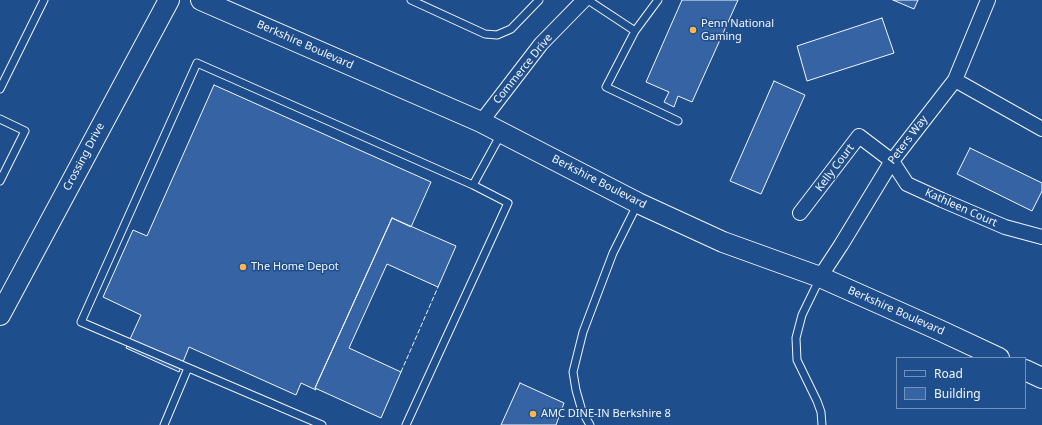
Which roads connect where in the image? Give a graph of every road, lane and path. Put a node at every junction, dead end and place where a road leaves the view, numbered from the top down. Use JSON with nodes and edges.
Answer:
{"nodes":[{"id":1,"x":44,"y":0,"type":"edge"},
{"id":2,"x":169,"y":0,"type":"edge"},
{"id":3,"x":201,"y":0,"type":"edge"},
{"id":4,"x":411,"y":0,"type":"edge"},
{"id":5,"x":539,"y":0,"type":"edge"},
{"id":6,"x":584,"y":0,"type":"edge"},
{"id":7,"x":588,"y":0,"type":"edge"},
{"id":8,"x":658,"y":0,"type":"edge"},
{"id":9,"x":988,"y":0,"type":"edge"},
{"id":10,"x":635,"y":31,"type":"junction"},
{"id":11,"x":955,"y":80,"type":"junction"},
{"id":12,"x":0,"y":89,"type":"edge"},
{"id":13,"x":0,"y":119,"type":"edge"},
{"id":14,"x":678,"y":120,"type":"dead end"},
{"id":15,"x":481,"y":122,"type":"junction"},
{"id":16,"x":1042,"y":129,"type":"edge"},
{"id":17,"x":502,"y":132,"type":"junction"},
{"id":18,"x":892,"y":160,"type":"junction"},
{"id":19,"x":0,"y":181,"type":"edge"},
{"id":20,"x":473,"y":185,"type":"junction"},
{"id":21,"x":638,"y":203,"type":"junction"},
{"id":22,"x":800,"y":213,"type":"dead end"},
{"id":23,"x":1042,"y":237,"type":"edge"},
{"id":24,"x":820,"y":277,"type":"junction"},
{"id":25,"x":0,"y":315,"type":"edge"},
{"id":26,"x":997,"y":357,"type":"edge"},
{"id":27,"x":188,"y":368,"type":"junction"},
{"id":28,"x":1026,"y":370,"type":"edge"},
{"id":29,"x":1042,"y":378,"type":"edge"},
{"id":30,"x":164,"y":425,"type":"edge"},
{"id":31,"x":322,"y":425,"type":"edge"},
{"id":32,"x":406,"y":425,"type":"edge"},
{"id":33,"x":590,"y":425,"type":"edge"},
{"id":34,"x":822,"y":425,"type":"edge"}],
"edges":[{"from":1,"to":12,"type":"lane"},
{"from":2,"to":25,"type":"main road","name":"Crossing Drive"},
{"from":3,"to":15,"type":"main road","name":"Berkshire Boulevard"},
{"from":4,"to":5,"type":"lane"},
{"from":6,"to":15,"type":"street","name":"Commerce Drive"},
{"from":7,"to":10,"type":"lane"},
{"from":8,"to":10,"type":"lane"},
{"from":9,"to":11,"type":"street","name":"Peters Way"},
{"from":10,"to":14,"type":"lane"},
{"from":11,"to":16,"type":"street"},
{"from":11,"to":18,"type":"street","name":"Peters Way"},
{"from":13,"to":19,"type":"lane"},
{"from":15,"to":17,"type":"main road","name":"Berkshire Boulevard"},
{"from":17,"to":20,"type":"lane"},
{"from":17,"to":21,"type":"main road","name":"Berkshire Boulevard"},
{"from":18,"to":22,"type":"street","name":"Kelly Court"},
{"from":18,"to":23,"type":"street","name":"Kathleen Court"},
{"from":18,"to":24,"type":"street","name":"Peters Way"},
{"from":20,"to":27,"type":"lane"},
{"from":20,"to":32,"type":"lane"},
{"from":21,"to":24,"type":"main road","name":"Berkshire Boulevard"},
{"from":21,"to":33,"type":"lane"},
{"from":24,"to":26,"type":"main road","name":"Berkshire Boulevard"},
{"from":24,"to":34,"type":"lane"},
{"from":27,"to":30,"type":"lane"},
{"from":27,"to":31,"type":"lane"},
{"from":28,"to":29,"type":"main road"}]}
